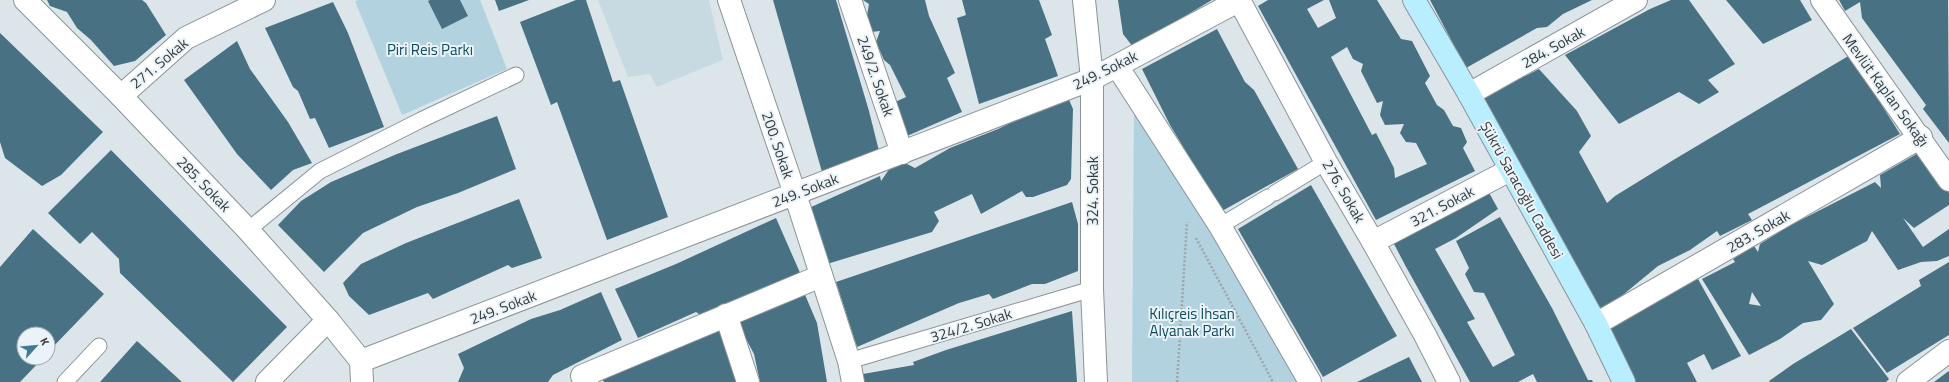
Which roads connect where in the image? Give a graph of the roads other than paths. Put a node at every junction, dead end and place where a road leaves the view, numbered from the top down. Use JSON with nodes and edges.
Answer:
{"nodes":[{"id":1,"x":25,"y":0,"type":"edge"},
{"id":2,"x":264,"y":0,"type":"edge"},
{"id":3,"x":729,"y":0,"type":"edge"},
{"id":4,"x":850,"y":0,"type":"edge"},
{"id":5,"x":1084,"y":0,"type":"edge"},
{"id":6,"x":1239,"y":0,"type":"edge"},
{"id":7,"x":1414,"y":0,"type":"edge"},
{"id":8,"x":1636,"y":0,"type":"edge"},
{"id":9,"x":1822,"y":0,"type":"edge"},
{"id":10,"x":1117,"y":66,"type":"junction"},
{"id":11,"x":516,"y":75,"type":"dead end"},
{"id":12,"x":1092,"y":79,"type":"junction"},
{"id":13,"x":1469,"y":94,"type":"junction"},
{"id":14,"x":120,"y":96,"type":"junction"},
{"id":15,"x":1920,"y":138,"type":"junction"},
{"id":16,"x":902,"y":152,"type":"junction"},
{"id":17,"x":1326,"y":162,"type":"junction"},
{"id":18,"x":1510,"y":170,"type":"junction"},
{"id":19,"x":1949,"y":180,"type":"edge"},
{"id":20,"x":795,"y":194,"type":"junction"},
{"id":21,"x":1220,"y":226,"type":"junction"},
{"id":22,"x":248,"y":230,"type":"junction"},
{"id":23,"x":1374,"y":242,"type":"junction"},
{"id":24,"x":821,"y":276,"type":"junction"},
{"id":25,"x":1092,"y":289,"type":"junction"},
{"id":26,"x":726,"y":315,"type":"junction"},
{"id":27,"x":328,"y":320,"type":"junction"},
{"id":28,"x":1596,"y":324,"type":"junction"},
{"id":29,"x":99,"y":346,"type":"dead end"},
{"id":30,"x":1949,"y":351,"type":"edge"},
{"id":31,"x":849,"y":361,"type":"junction"},
{"id":32,"x":362,"y":372,"type":"edge"},
{"id":33,"x":65,"y":382,"type":"edge"},
{"id":34,"x":267,"y":382,"type":"edge"},
{"id":35,"x":587,"y":382,"type":"edge"},
{"id":36,"x":748,"y":382,"type":"edge"},
{"id":37,"x":853,"y":382,"type":"edge"},
{"id":38,"x":1096,"y":382,"type":"edge"},
{"id":39,"x":1310,"y":382,"type":"edge"},
{"id":40,"x":1449,"y":382,"type":"edge"},
{"id":41,"x":1624,"y":382,"type":"edge"},
{"id":42,"x":1908,"y":382,"type":"edge"}],
"edges":[{"from":1,"to":14,"type":"street","name":"285. Sokak"},
{"from":2,"to":14,"type":"street","name":"271. Sokak"},
{"from":3,"to":20,"type":"street","name":"200. Sokak"},
{"from":4,"to":16,"type":"street","name":"249/2. Sokak"},
{"from":5,"to":12,"type":"street","name":"324. Sokak"},
{"from":6,"to":10,"type":"street","name":"249. Sokak"},
{"from":6,"to":17,"type":"street","name":"276. Sokak"},
{"from":7,"to":13,"type":"street","name":"Şükrü Saracoğlu Caddesi"},
{"from":8,"to":13,"type":"street","name":"284. Sokak"},
{"from":9,"to":15,"type":"street","name":"Mevlüt Kaplan Sokağı"},
{"from":10,"to":12,"type":"street","name":"249. Sokak"},
{"from":10,"to":21,"type":"street"},
{"from":11,"to":22,"type":"lane"},
{"from":12,"to":16,"type":"street","name":"249. Sokak"},
{"from":12,"to":25,"type":"street","name":"324. Sokak"},
{"from":13,"to":18,"type":"street","name":"Şükrü Saracoğlu Caddesi"},
{"from":14,"to":22,"type":"street","name":"285. Sokak"},
{"from":15,"to":19,"type":"street","name":"Mevlüt Kaplan Sokağı"},
{"from":15,"to":28,"type":"street","name":"283. Sokak"},
{"from":16,"to":20,"type":"street","name":"249. Sokak"},
{"from":17,"to":21,"type":"lane"},
{"from":17,"to":23,"type":"street","name":"276. Sokak"},
{"from":18,"to":23,"type":"street","name":"321. Sokak"},
{"from":18,"to":28,"type":"street","name":"Şükrü Saracoğlu Caddesi"},
{"from":20,"to":24,"type":"street","name":"200. Sokak"},
{"from":20,"to":32,"type":"street","name":"249. Sokak"},
{"from":21,"to":39,"type":"street"},
{"from":22,"to":27,"type":"street","name":"285. Sokak"},
{"from":23,"to":40,"type":"street","name":"276. Sokak"},
{"from":24,"to":26,"type":"street"},
{"from":24,"to":31,"type":"street","name":"200. Sokak"},
{"from":25,"to":31,"type":"lane","name":"324/2. Sokak"},
{"from":25,"to":38,"type":"street","name":"324. Sokak"},
{"from":26,"to":35,"type":"street"},
{"from":26,"to":36,"type":"street"},
{"from":27,"to":32,"type":"street","name":"285. Sokak"},
{"from":27,"to":34,"type":"street"},
{"from":28,"to":41,"type":"street","name":"Şükrü Saracoğlu Caddesi"},
{"from":29,"to":33,"type":"lane"},
{"from":30,"to":42,"type":"street"},
{"from":31,"to":37,"type":"street","name":"200. Sokak"}]}
